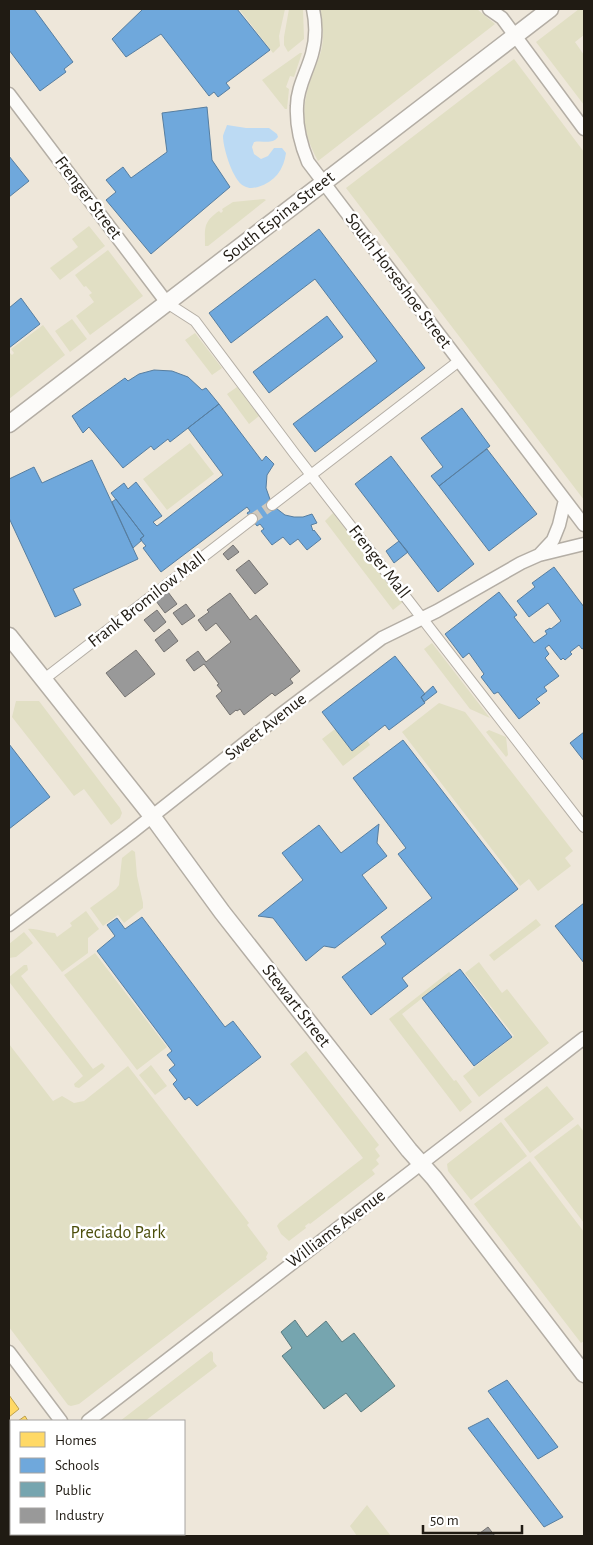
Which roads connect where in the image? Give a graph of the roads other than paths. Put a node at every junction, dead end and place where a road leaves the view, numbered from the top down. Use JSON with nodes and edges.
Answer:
{"nodes":[{"id":1,"x":313,"y":9,"type":"edge"},
{"id":2,"x":489,"y":9,"type":"edge"},
{"id":3,"x":550,"y":9,"type":"edge"},
{"id":4,"x":515,"y":36,"type":"junction"},
{"id":5,"x":9,"y":94,"type":"edge"},
{"id":6,"x":584,"y":129,"type":"edge"},
{"id":7,"x":323,"y":183,"type":"junction"},
{"id":8,"x":167,"y":303,"type":"junction"},
{"id":9,"x":459,"y":360,"type":"junction"},
{"id":10,"x":9,"y":424,"type":"edge"},
{"id":11,"x":311,"y":474,"type":"junction"},
{"id":12,"x":565,"y":500,"type":"junction"},
{"id":13,"x":272,"y":504,"type":"tunnel mouth"},
{"id":14,"x":252,"y":519,"type":"tunnel mouth"},
{"id":15,"x":584,"y":525,"type":"edge"},
{"id":16,"x":584,"y":544,"type":"edge"},
{"id":17,"x":539,"y":555,"type":"junction"},
{"id":18,"x":423,"y":618,"type":"junction"},
{"id":19,"x":9,"y":636,"type":"edge"},
{"id":20,"x":43,"y":680,"type":"junction"},
{"id":21,"x":152,"y":816,"type":"junction"},
{"id":22,"x":584,"y":827,"type":"edge"},
{"id":23,"x":9,"y":925,"type":"edge"},
{"id":24,"x":584,"y":1038,"type":"edge"},
{"id":25,"x":421,"y":1164,"type":"junction"},
{"id":26,"x":9,"y":1352,"type":"edge"},
{"id":27,"x":584,"y":1374,"type":"edge"},
{"id":28,"x":60,"y":1420,"type":"edge"},
{"id":29,"x":89,"y":1420,"type":"edge"}],
"edges":[{"from":1,"to":7,"type":"street","name":"South Horseshoe Street"},
{"from":2,"to":4,"type":"street"},
{"from":3,"to":4,"type":"street","name":"South Espina Street"},
{"from":4,"to":6,"type":"street"},
{"from":4,"to":7,"type":"street","name":"South Espina Street"},
{"from":5,"to":8,"type":"street","name":"Frenger Street"},
{"from":7,"to":8,"type":"street","name":"South Espina Street"},
{"from":7,"to":9,"type":"street","name":"South Horseshoe Street"},
{"from":8,"to":10,"type":"street","name":"South Espina Street"},
{"from":8,"to":11,"type":"street","name":"Frenger Mall"},
{"from":9,"to":11,"type":"street"},
{"from":9,"to":12,"type":"street","name":"South Horseshoe Street"},
{"from":11,"to":13,"type":"street"},
{"from":11,"to":18,"type":"street","name":"Frenger Mall"},
{"from":12,"to":15,"type":"street","name":"South Horseshoe Street"},
{"from":12,"to":17,"type":"street","name":"Sweet Avenue"},
{"from":14,"to":20,"type":"street","name":"Frank Bromilow Mall"},
{"from":16,"to":17,"type":"street","name":"Sweet Avenue"},
{"from":17,"to":18,"type":"street","name":"Sweet Avenue"},
{"from":18,"to":21,"type":"street","name":"Sweet Avenue"},
{"from":18,"to":22,"type":"street","name":"Frenger Mall"},
{"from":19,"to":20,"type":"street","name":"Stewart Street"},
{"from":20,"to":21,"type":"street","name":"Stewart Street"},
{"from":21,"to":23,"type":"street","name":"Sweet Avenue"},
{"from":21,"to":25,"type":"street","name":"Stewart Street"},
{"from":24,"to":25,"type":"street","name":"Williams Avenue"},
{"from":25,"to":27,"type":"street","name":"Stewart Street"},
{"from":25,"to":29,"type":"street","name":"Williams Avenue"},
{"from":26,"to":28,"type":"street"}]}
